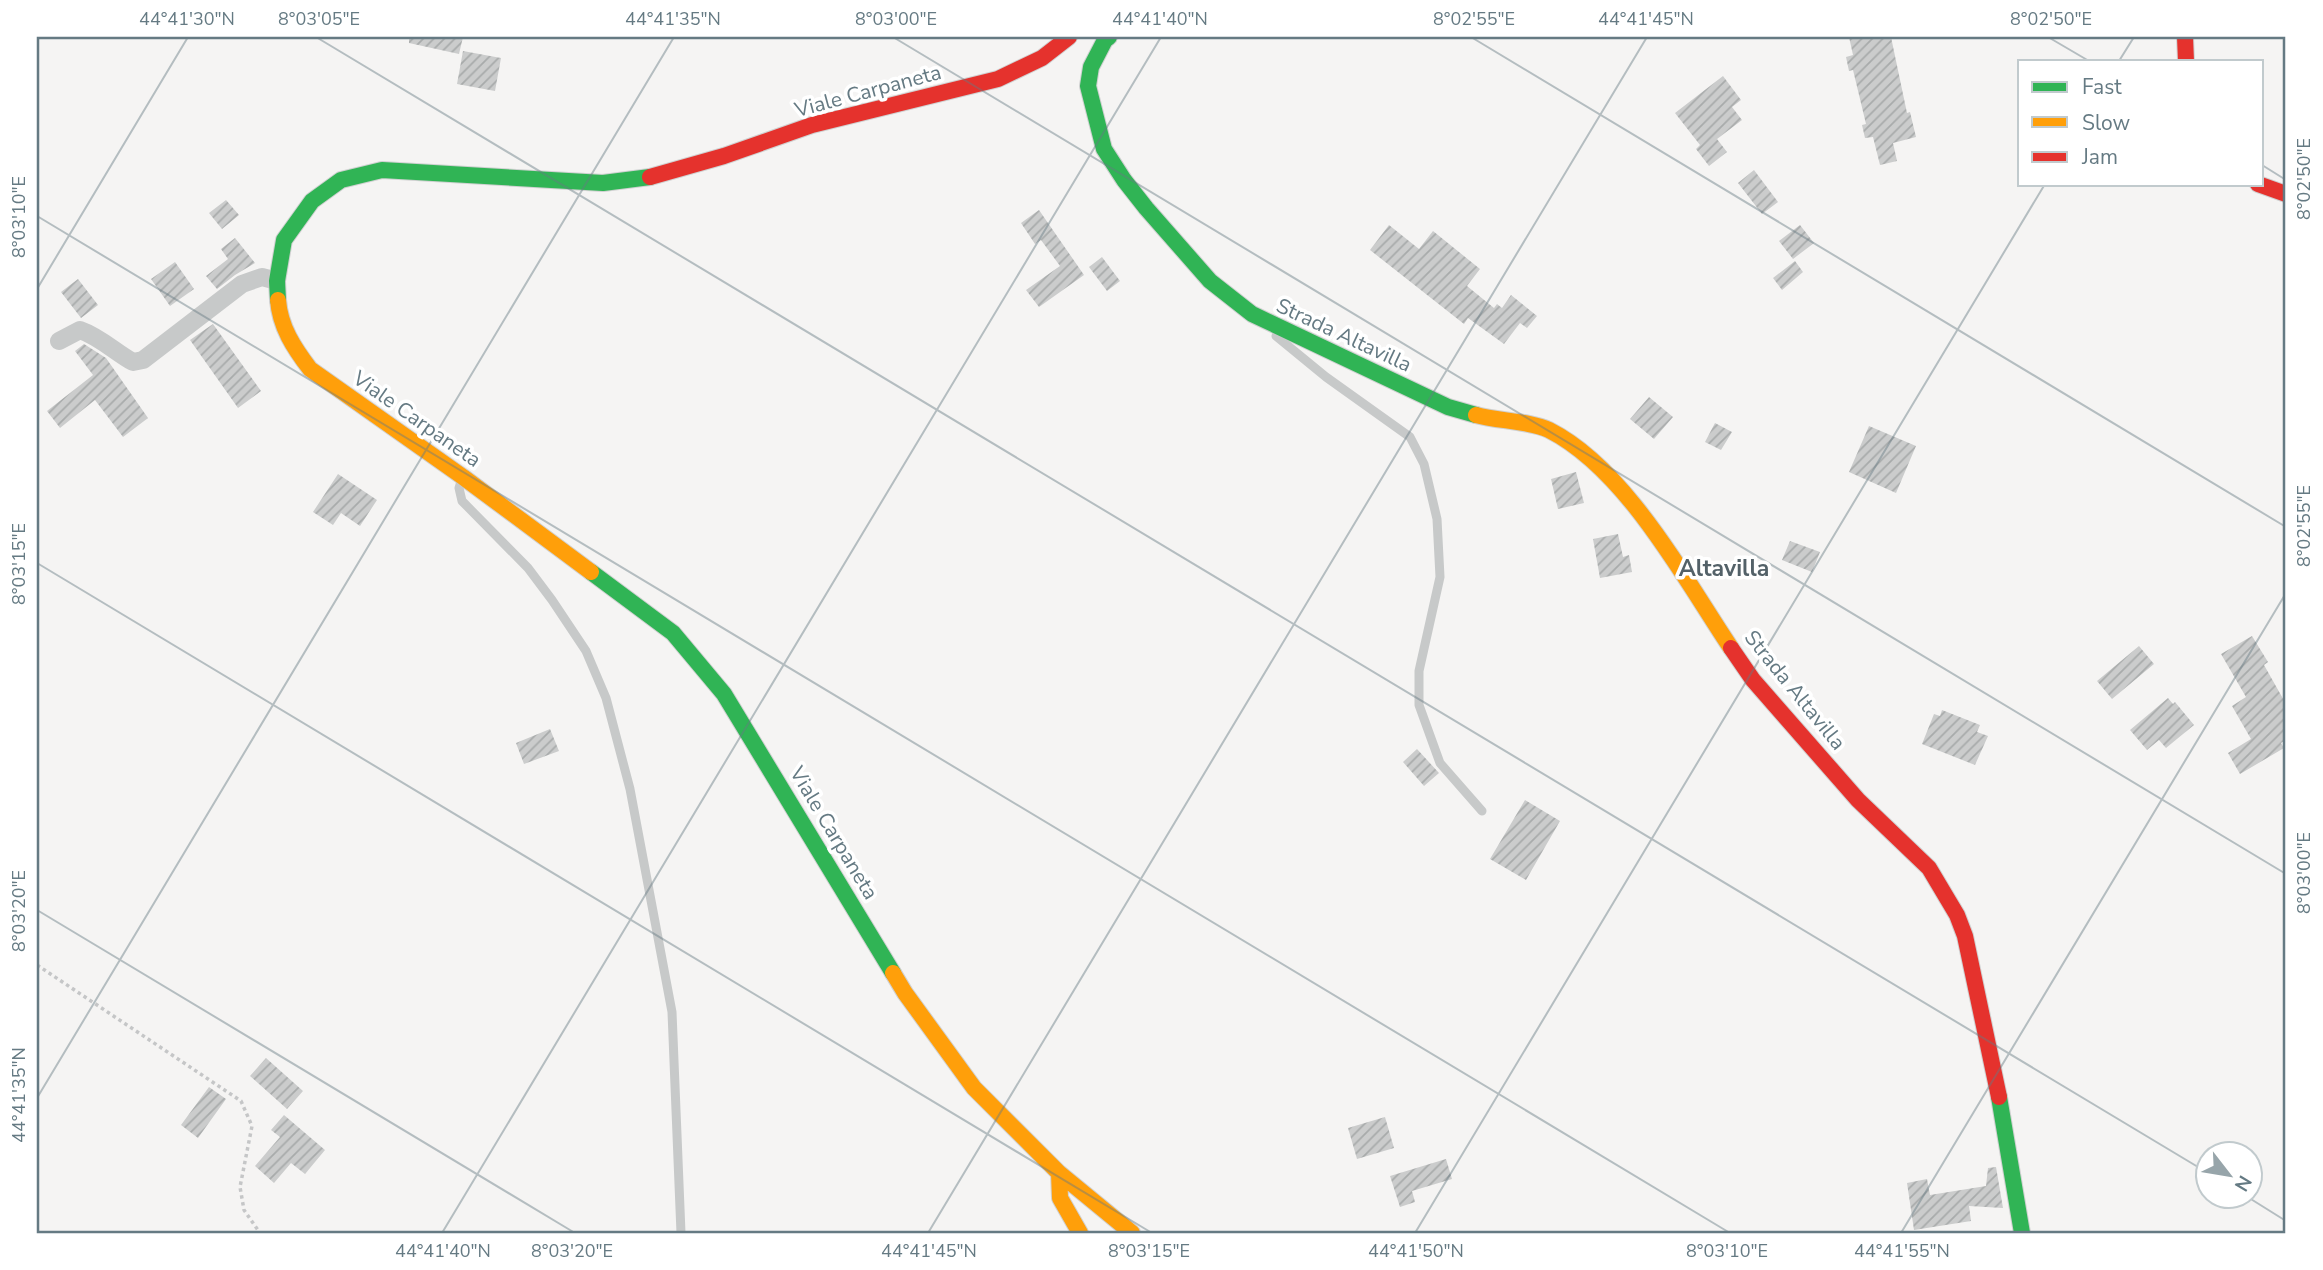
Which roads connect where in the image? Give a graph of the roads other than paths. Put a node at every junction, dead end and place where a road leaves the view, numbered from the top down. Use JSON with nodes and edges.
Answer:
{"nodes":[{"id":1,"x":1069,"y":37,"type":"edge"},
{"id":2,"x":1109,"y":37,"type":"edge"},
{"id":3,"x":2185,"y":37,"type":"edge"},
{"id":4,"x":2186,"y":60,"type":"edge"},
{"id":5,"x":2264,"y":186,"type":"edge"},
{"id":6,"x":2286,"y":194,"type":"edge"},
{"id":7,"x":277,"y":281,"type":"junction"},
{"id":8,"x":1262,"y":319,"type":"junction"},
{"id":9,"x":59,"y":341,"type":"dead end"},
{"id":10,"x":463,"y":477,"type":"junction"},
{"id":11,"x":1482,"y":811,"type":"dead end"},
{"id":12,"x":1059,"y":1173,"type":"junction"},
{"id":13,"x":681,"y":1233,"type":"edge"},
{"id":14,"x":1080,"y":1233,"type":"edge"},
{"id":15,"x":1132,"y":1233,"type":"edge"},
{"id":16,"x":2022,"y":1233,"type":"edge"}],
"edges":[{"from":1,"to":7,"type":"main road","name":"Viale Carpaneta"},
{"from":2,"to":8,"type":"main road","name":"Strada Altavilla"},
{"from":3,"to":4,"type":"main road"},
{"from":5,"to":6,"type":"main road"},
{"from":7,"to":9,"type":"street"},
{"from":7,"to":10,"type":"main road","name":"Viale Carpaneta"},
{"from":8,"to":11,"type":"lane"},
{"from":8,"to":16,"type":"main road","name":"Strada Altavilla"},
{"from":10,"to":12,"type":"main road","name":"Viale Carpaneta"},
{"from":10,"to":13,"type":"lane"},
{"from":12,"to":14,"type":"main road"},
{"from":12,"to":15,"type":"main road","name":"Viale Carpaneta"}]}
